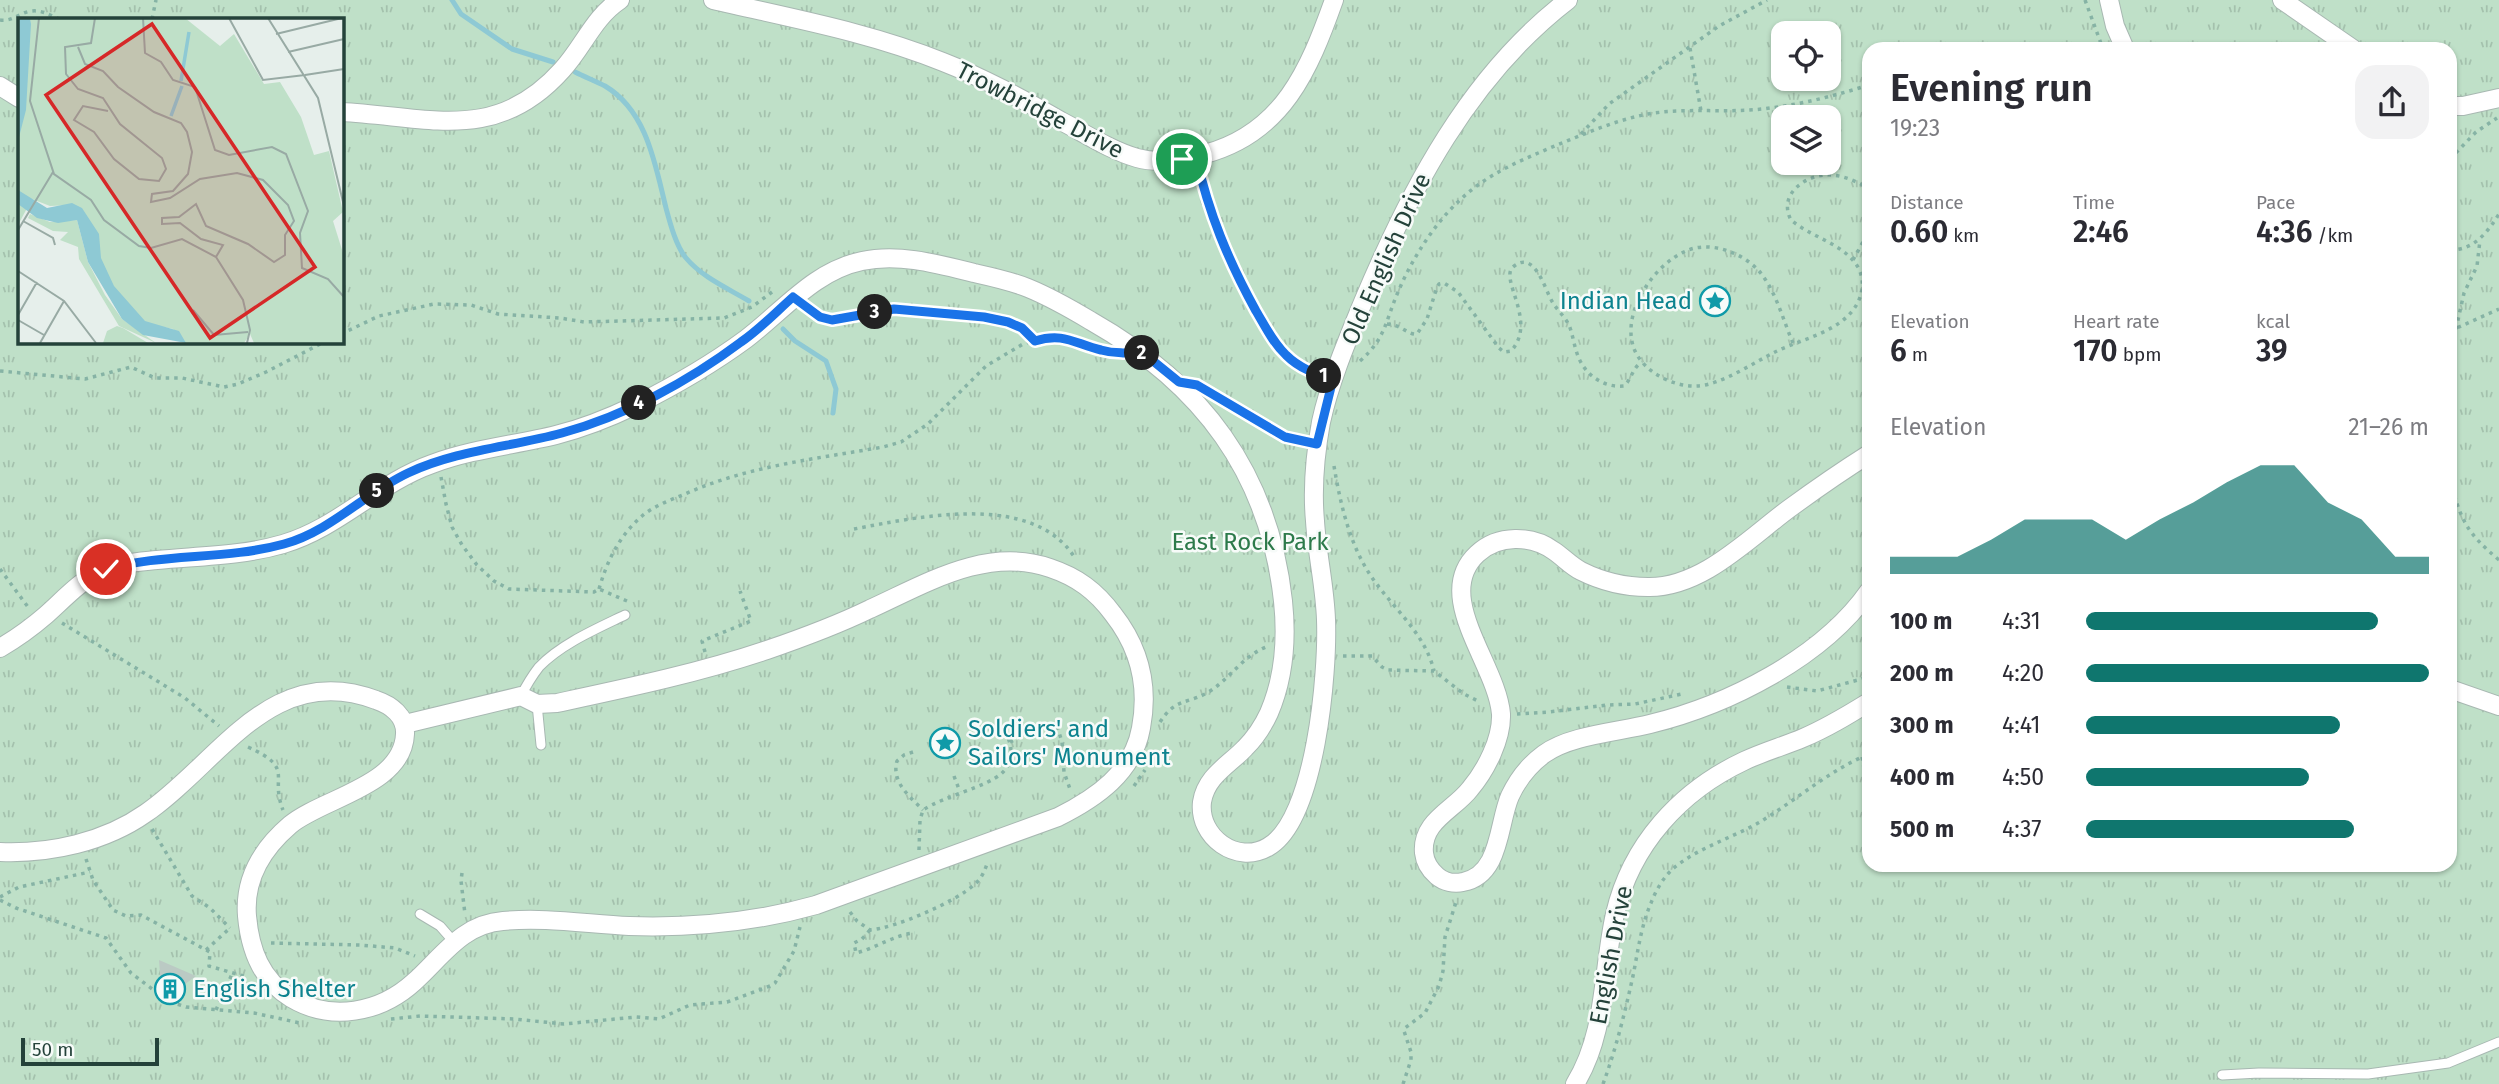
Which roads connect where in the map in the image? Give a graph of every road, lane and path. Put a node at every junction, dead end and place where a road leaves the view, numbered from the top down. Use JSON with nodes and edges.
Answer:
{"nodes":[{"id":1,"x":156,"y":0,"type":"edge"},
{"id":2,"x":620,"y":0,"type":"edge"},
{"id":3,"x":713,"y":0,"type":"edge"},
{"id":4,"x":1334,"y":0,"type":"edge"},
{"id":5,"x":1567,"y":0,"type":"edge"},
{"id":6,"x":1767,"y":0,"type":"edge"},
{"id":7,"x":2085,"y":0,"type":"edge"},
{"id":8,"x":2109,"y":0,"type":"edge"},
{"id":9,"x":2282,"y":0,"type":"edge"},
{"id":10,"x":57,"y":18,"type":"edge"},
{"id":11,"x":152,"y":18,"type":"edge"},
{"id":12,"x":0,"y":20,"type":"edge"},
{"id":13,"x":2100,"y":42,"type":"edge"},
{"id":14,"x":2122,"y":42,"type":"edge"},
{"id":15,"x":2343,"y":42,"type":"edge"},
{"id":16,"x":1690,"y":47,"type":"junction"},
{"id":17,"x":0,"y":86,"type":"edge"},
{"id":18,"x":1862,"y":87,"type":"edge"},
{"id":19,"x":18,"y":97,"type":"edge"},
{"id":20,"x":2499,"y":98,"type":"edge"},
{"id":21,"x":2457,"y":106,"type":"edge"},
{"id":22,"x":1701,"y":111,"type":"junction"},
{"id":23,"x":343,"y":112,"type":"edge"},
{"id":24,"x":2499,"y":117,"type":"edge"},
{"id":25,"x":1580,"y":136,"type":"junction"},
{"id":26,"x":2457,"y":152,"type":"edge"},
{"id":27,"x":1196,"y":157,"type":"junction"},
{"id":28,"x":1862,"y":186,"type":"edge"},
{"id":29,"x":2499,"y":214,"type":"edge"},
{"id":30,"x":2480,"y":240,"type":"junction"},
{"id":31,"x":1862,"y":244,"type":"edge"},
{"id":32,"x":2457,"y":249,"type":"edge"},
{"id":33,"x":1853,"y":260,"type":"junction"},
{"id":34,"x":1862,"y":277,"type":"edge"},
{"id":35,"x":1862,"y":288,"type":"edge"},
{"id":36,"x":793,"y":297,"type":"junction"},
{"id":37,"x":2499,"y":309,"type":"edge"},
{"id":38,"x":1387,"y":324,"type":"junction"},
{"id":39,"x":2457,"y":324,"type":"edge"},
{"id":40,"x":2457,"y":329,"type":"edge"},
{"id":41,"x":343,"y":333,"type":"edge"},
{"id":42,"x":1035,"y":341,"type":"junction"},
{"id":43,"x":322,"y":343,"type":"edge"},
{"id":44,"x":1793,"y":343,"type":"junction"},
{"id":45,"x":1108,"y":351,"type":"dead end"},
{"id":46,"x":1642,"y":362,"type":"junction"},
{"id":47,"x":0,"y":371,"type":"edge"},
{"id":48,"x":1335,"y":373,"type":"junction"},
{"id":49,"x":1208,"y":391,"type":"dead end"},
{"id":50,"x":1317,"y":444,"type":"junction"},
{"id":51,"x":1862,"y":459,"type":"edge"},
{"id":52,"x":436,"y":462,"type":"junction"},
{"id":53,"x":2457,"y":500,"type":"edge"},
{"id":54,"x":854,"y":529,"type":"dead end"},
{"id":55,"x":2499,"y":560,"type":"edge"},
{"id":56,"x":0,"y":569,"type":"edge"},
{"id":57,"x":1079,"y":580,"type":"junction"},
{"id":58,"x":599,"y":589,"type":"junction"},
{"id":59,"x":740,"y":591,"type":"dead end"},
{"id":60,"x":617,"y":597,"type":"dead end"},
{"id":61,"x":1862,"y":600,"type":"edge"},
{"id":62,"x":625,"y":615,"type":"dead end"},
{"id":63,"x":45,"y":616,"type":"junction"},
{"id":64,"x":703,"y":643,"type":"dead end"},
{"id":65,"x":1272,"y":645,"type":"dead end"},
{"id":66,"x":0,"y":648,"type":"edge"},
{"id":67,"x":1336,"y":657,"type":"dead end"},
{"id":68,"x":1434,"y":671,"type":"junction"},
{"id":69,"x":1862,"y":679,"type":"edge"},
{"id":70,"x":1777,"y":688,"type":"dead end"},
{"id":71,"x":2457,"y":691,"type":"edge"},
{"id":72,"x":1686,"y":693,"type":"dead end"},
{"id":73,"x":529,"y":700,"type":"junction"},
{"id":74,"x":1485,"y":702,"type":"dead end"},
{"id":75,"x":1862,"y":706,"type":"edge"},
{"id":76,"x":2499,"y":706,"type":"edge"},
{"id":77,"x":1501,"y":714,"type":"junction"},
{"id":78,"x":405,"y":724,"type":"junction"},
{"id":79,"x":977,"y":732,"type":"dead end"},
{"id":80,"x":1157,"y":732,"type":"dead end"},
{"id":81,"x":230,"y":736,"type":"junction"},
{"id":82,"x":1010,"y":742,"type":"junction"},
{"id":83,"x":541,"y":745,"type":"dead end"},
{"id":84,"x":913,"y":752,"type":"dead end"},
{"id":85,"x":1862,"y":757,"type":"edge"},
{"id":86,"x":1064,"y":772,"type":"dead end"},
{"id":87,"x":954,"y":776,"type":"dead end"},
{"id":88,"x":960,"y":792,"type":"junction"},
{"id":89,"x":923,"y":810,"type":"junction"},
{"id":90,"x":144,"y":815,"type":"junction"},
{"id":91,"x":292,"y":823,"type":"junction"},
{"id":92,"x":83,"y":842,"type":"junction"},
{"id":93,"x":0,"y":852,"type":"edge"},
{"id":94,"x":989,"y":858,"type":"dead end"},
{"id":95,"x":923,"y":866,"type":"junction"},
{"id":96,"x":90,"y":872,"type":"junction"},
{"id":97,"x":462,"y":873,"type":"dead end"},
{"id":98,"x":1460,"y":883,"type":"junction"},
{"id":99,"x":840,"y":895,"type":"junction"},
{"id":100,"x":0,"y":897,"type":"edge"},
{"id":101,"x":247,"y":914,"type":"junction"},
{"id":102,"x":420,"y":914,"type":"dead end"},
{"id":103,"x":230,"y":928,"type":"junction"},
{"id":104,"x":470,"y":929,"type":"junction"},
{"id":105,"x":870,"y":930,"type":"junction"},
{"id":106,"x":915,"y":933,"type":"dead end"},
{"id":107,"x":454,"y":942,"type":"junction"},
{"id":108,"x":251,"y":945,"type":"junction"},
{"id":109,"x":206,"y":950,"type":"junction"},
{"id":110,"x":430,"y":965,"type":"junction"},
{"id":111,"x":221,"y":971,"type":"dead end"},
{"id":112,"x":232,"y":973,"type":"dead end"},
{"id":113,"x":770,"y":986,"type":"dead end"},
{"id":114,"x":774,"y":992,"type":"dead end"},
{"id":115,"x":216,"y":1010,"type":"dead end"},
{"id":116,"x":2499,"y":1042,"type":"edge"},
{"id":117,"x":2222,"y":1075,"type":"dead end"},
{"id":118,"x":1403,"y":1084,"type":"edge"},
{"id":119,"x":1575,"y":1084,"type":"edge"},
{"id":120,"x":1602,"y":1084,"type":"edge"}],
"edges":[{"from":1,"to":11,"type":"path"},
{"from":2,"to":23,"type":"street"},
{"from":3,"to":27,"type":"street","name":"Trowbridge Drive"},
{"from":4,"to":27,"type":"street","name":"Trowbridge Drive"},
{"from":5,"to":48,"type":"street","name":"Old English Drive"},
{"from":6,"to":16,"type":"path"},
{"from":7,"to":13,"type":"path"},
{"from":8,"to":14,"type":"street"},
{"from":9,"to":15,"type":"street"},
{"from":10,"to":12,"type":"path"},
{"from":16,"to":22,"type":"path"},
{"from":16,"to":25,"type":"path"},
{"from":17,"to":19,"type":"street"},
{"from":18,"to":22,"type":"path"},
{"from":20,"to":21,"type":"street"},
{"from":22,"to":25,"type":"path"},
{"from":24,"to":26,"type":"path"},
{"from":25,"to":38,"type":"path"},
{"from":27,"to":48,"type":"path"},
{"from":28,"to":33,"type":"path"},
{"from":29,"to":30,"type":"path"},
{"from":30,"to":32,"type":"path"},
{"from":30,"to":39,"type":"path"},
{"from":31,"to":33,"type":"path"},
{"from":33,"to":34,"type":"path"},
{"from":35,"to":44,"type":"path"},
{"from":36,"to":41,"type":"path"},
{"from":36,"to":42,"type":"path"},
{"from":36,"to":50,"type":"street","name":"Old English Drive"},
{"from":36,"to":52,"type":"street","name":"Old English Drive"},
{"from":37,"to":40,"type":"path"},
{"from":38,"to":46,"type":"path"},
{"from":38,"to":48,"type":"path"},
{"from":42,"to":45,"type":"path"},
{"from":42,"to":58,"type":"path"},
{"from":43,"to":47,"type":"path"},
{"from":44,"to":46,"type":"path"},
{"from":44,"to":46,"type":"path"},
{"from":48,"to":50,"type":"street","name":"Old English Drive"},
{"from":49,"to":50,"type":"path"},
{"from":50,"to":68,"type":"path"},
{"from":51,"to":77,"type":"street"},
{"from":52,"to":58,"type":"path"},
{"from":52,"to":63,"type":"street","name":"Old English Drive"},
{"from":53,"to":55,"type":"path"},
{"from":54,"to":57,"type":"path"},
{"from":56,"to":63,"type":"path"},
{"from":57,"to":73,"type":"street"},
{"from":57,"to":95,"type":"street"},
{"from":58,"to":60,"type":"path"},
{"from":59,"to":64,"type":"path"},
{"from":61,"to":98,"type":"street"},
{"from":62,"to":73,"type":"lane"},
{"from":63,"to":66,"type":"street","name":"Old English Drive"},
{"from":63,"to":81,"type":"path"},
{"from":65,"to":80,"type":"path"},
{"from":67,"to":68,"type":"path"},
{"from":68,"to":74,"type":"path"},
{"from":69,"to":70,"type":"path"},
{"from":71,"to":76,"type":"street"},
{"from":72,"to":77,"type":"path"},
{"from":73,"to":78,"type":"street"},
{"from":73,"to":83,"type":"lane"},
{"from":75,"to":119,"type":"street","name":"English Drive"},
{"from":77,"to":98,"type":"street"},
{"from":78,"to":81,"type":"street"},
{"from":78,"to":91,"type":"street"},
{"from":79,"to":82,"type":"path"},
{"from":81,"to":90,"type":"street"},
{"from":81,"to":91,"type":"path"},
{"from":82,"to":86,"type":"path"},
{"from":82,"to":88,"type":"path"},
{"from":84,"to":89,"type":"path"},
{"from":85,"to":120,"type":"path"},
{"from":87,"to":88,"type":"path"},
{"from":88,"to":89,"type":"path"},
{"from":89,"to":95,"type":"path"},
{"from":90,"to":92,"type":"street"},
{"from":90,"to":103,"type":"path"},
{"from":91,"to":101,"type":"street"},
{"from":92,"to":93,"type":"street"},
{"from":92,"to":96,"type":"path"},
{"from":94,"to":105,"type":"path"},
{"from":95,"to":99,"type":"street"},
{"from":96,"to":100,"type":"path"},
{"from":96,"to":109,"type":"path"},
{"from":97,"to":104,"type":"path"},
{"from":98,"to":118,"type":"path"},
{"from":99,"to":104,"type":"street"},
{"from":99,"to":105,"type":"path"},
{"from":101,"to":103,"type":"path"},
{"from":101,"to":108,"type":"street"},
{"from":102,"to":107,"type":"lane"},
{"from":103,"to":109,"type":"path"},
{"from":104,"to":107,"type":"street"},
{"from":105,"to":106,"type":"path"},
{"from":107,"to":110,"type":"street"},
{"from":108,"to":110,"type":"path"},
{"from":108,"to":110,"type":"street"},
{"from":109,"to":111,"type":"path"},
{"from":112,"to":115,"type":"path"},
{"from":113,"to":114,"type":"path"},
{"from":116,"to":117,"type":"lane"}]}
